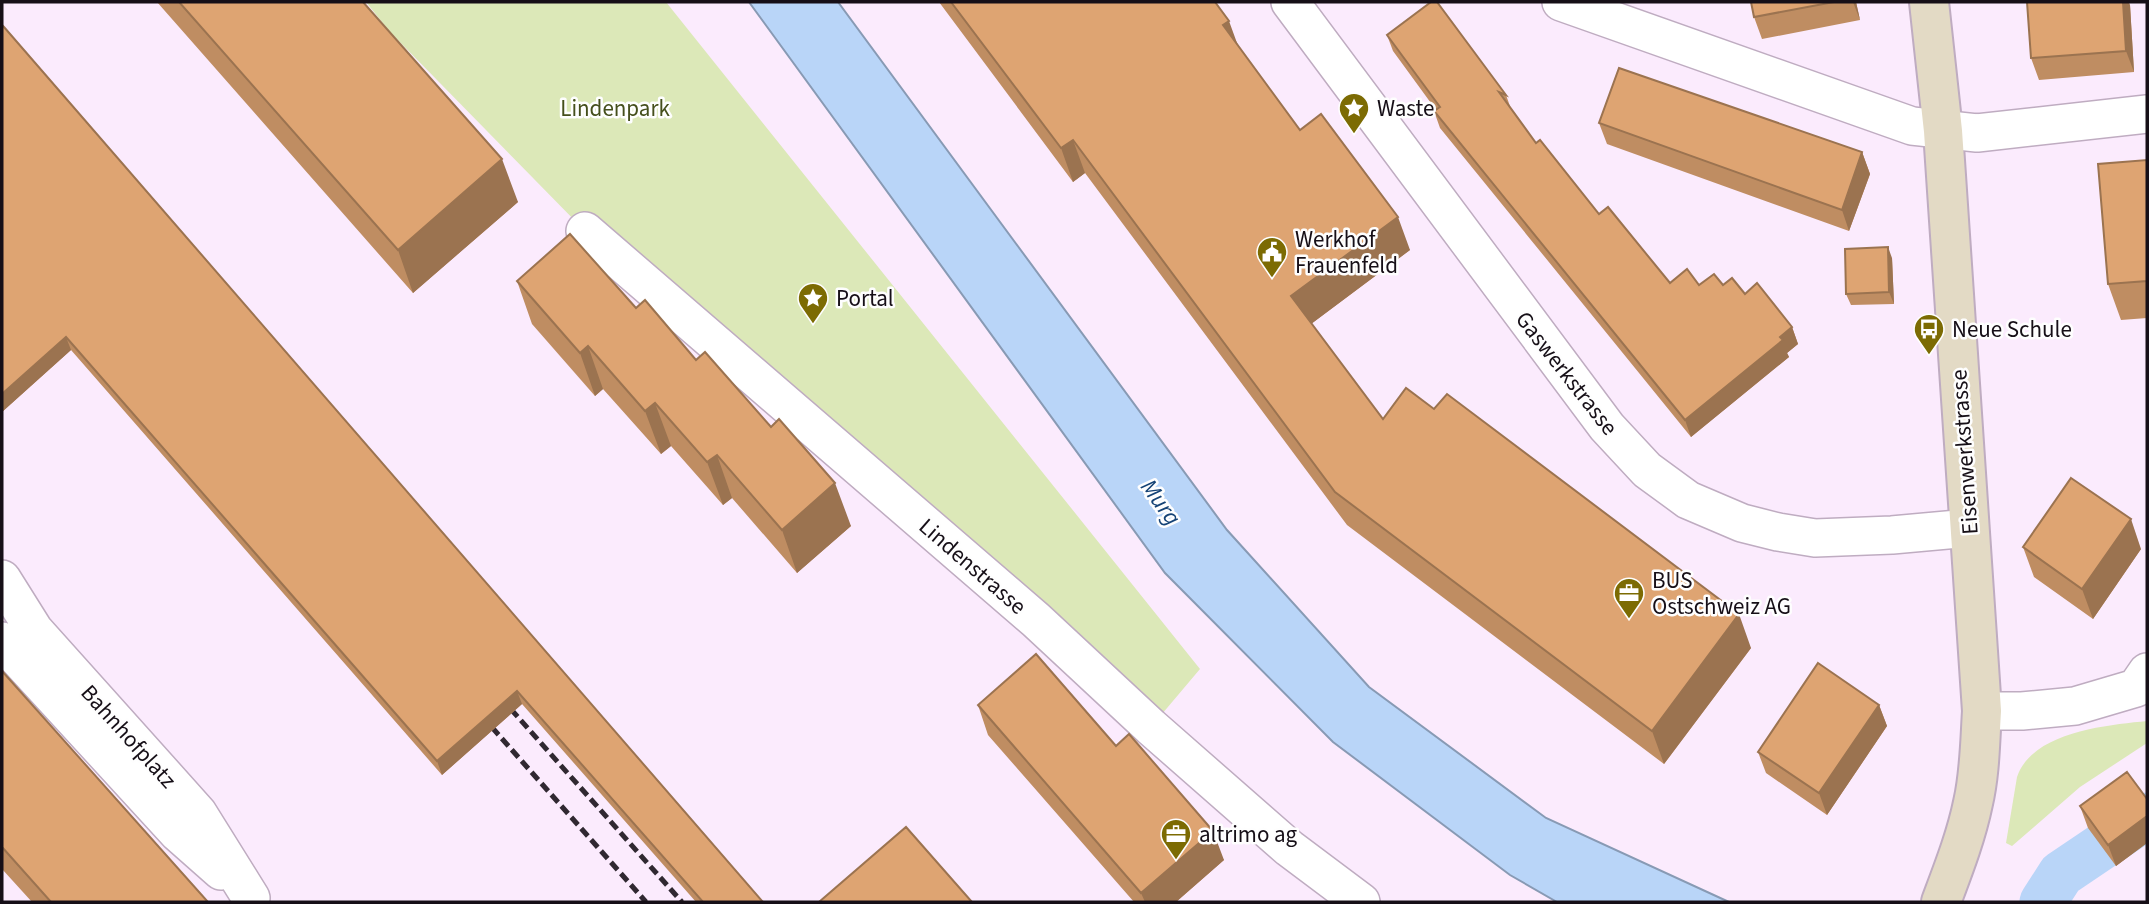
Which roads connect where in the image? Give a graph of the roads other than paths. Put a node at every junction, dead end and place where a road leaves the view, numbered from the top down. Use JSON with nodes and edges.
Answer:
{"nodes":[{"id":1,"x":1290,"y":2,"type":"edge"},
{"id":2,"x":1562,"y":2,"type":"edge"},
{"id":3,"x":1929,"y":2,"type":"edge"},
{"id":4,"x":2147,"y":114,"type":"edge"},
{"id":5,"x":1960,"y":132,"type":"junction"},
{"id":6,"x":585,"y":231,"type":"dead end"},
{"id":7,"x":1969,"y":528,"type":"junction"},
{"id":8,"x":2,"y":579,"type":"edge"},
{"id":9,"x":2,"y":641,"type":"edge"},
{"id":10,"x":2147,"y":671,"type":"edge"},
{"id":11,"x":1982,"y":710,"type":"junction"},
{"id":12,"x":1957,"y":858,"type":"junction"},
{"id":13,"x":253,"y":900,"type":"edge"},
{"id":14,"x":1361,"y":902,"type":"edge"},
{"id":15,"x":1921,"y":902,"type":"edge"},
{"id":16,"x":1941,"y":902,"type":"edge"}],
"edges":[{"from":1,"to":7,"type":"street","name":"Gaswerkstrasse"},
{"from":2,"to":5,"type":"street"},
{"from":3,"to":5,"type":"main road","name":"Eisenwerkstrasse"},
{"from":4,"to":5,"type":"street"},
{"from":5,"to":7,"type":"main road","name":"Eisenwerkstrasse"},
{"from":6,"to":14,"type":"street","name":"Lindenstrasse"},
{"from":7,"to":11,"type":"main road","name":"Eisenwerkstrasse"},
{"from":8,"to":13,"type":"street","name":"Bahnhofplatz"},
{"from":9,"to":13,"type":"street","name":"Bahnhofplatz"},
{"from":10,"to":11,"type":"street"},
{"from":11,"to":12,"type":"main road","name":"Eisenwerkstrasse"},
{"from":12,"to":15,"type":"main road","name":"Eisenwerkstrasse"},
{"from":12,"to":16,"type":"main road","name":"Eisenwerkstrasse"}]}
